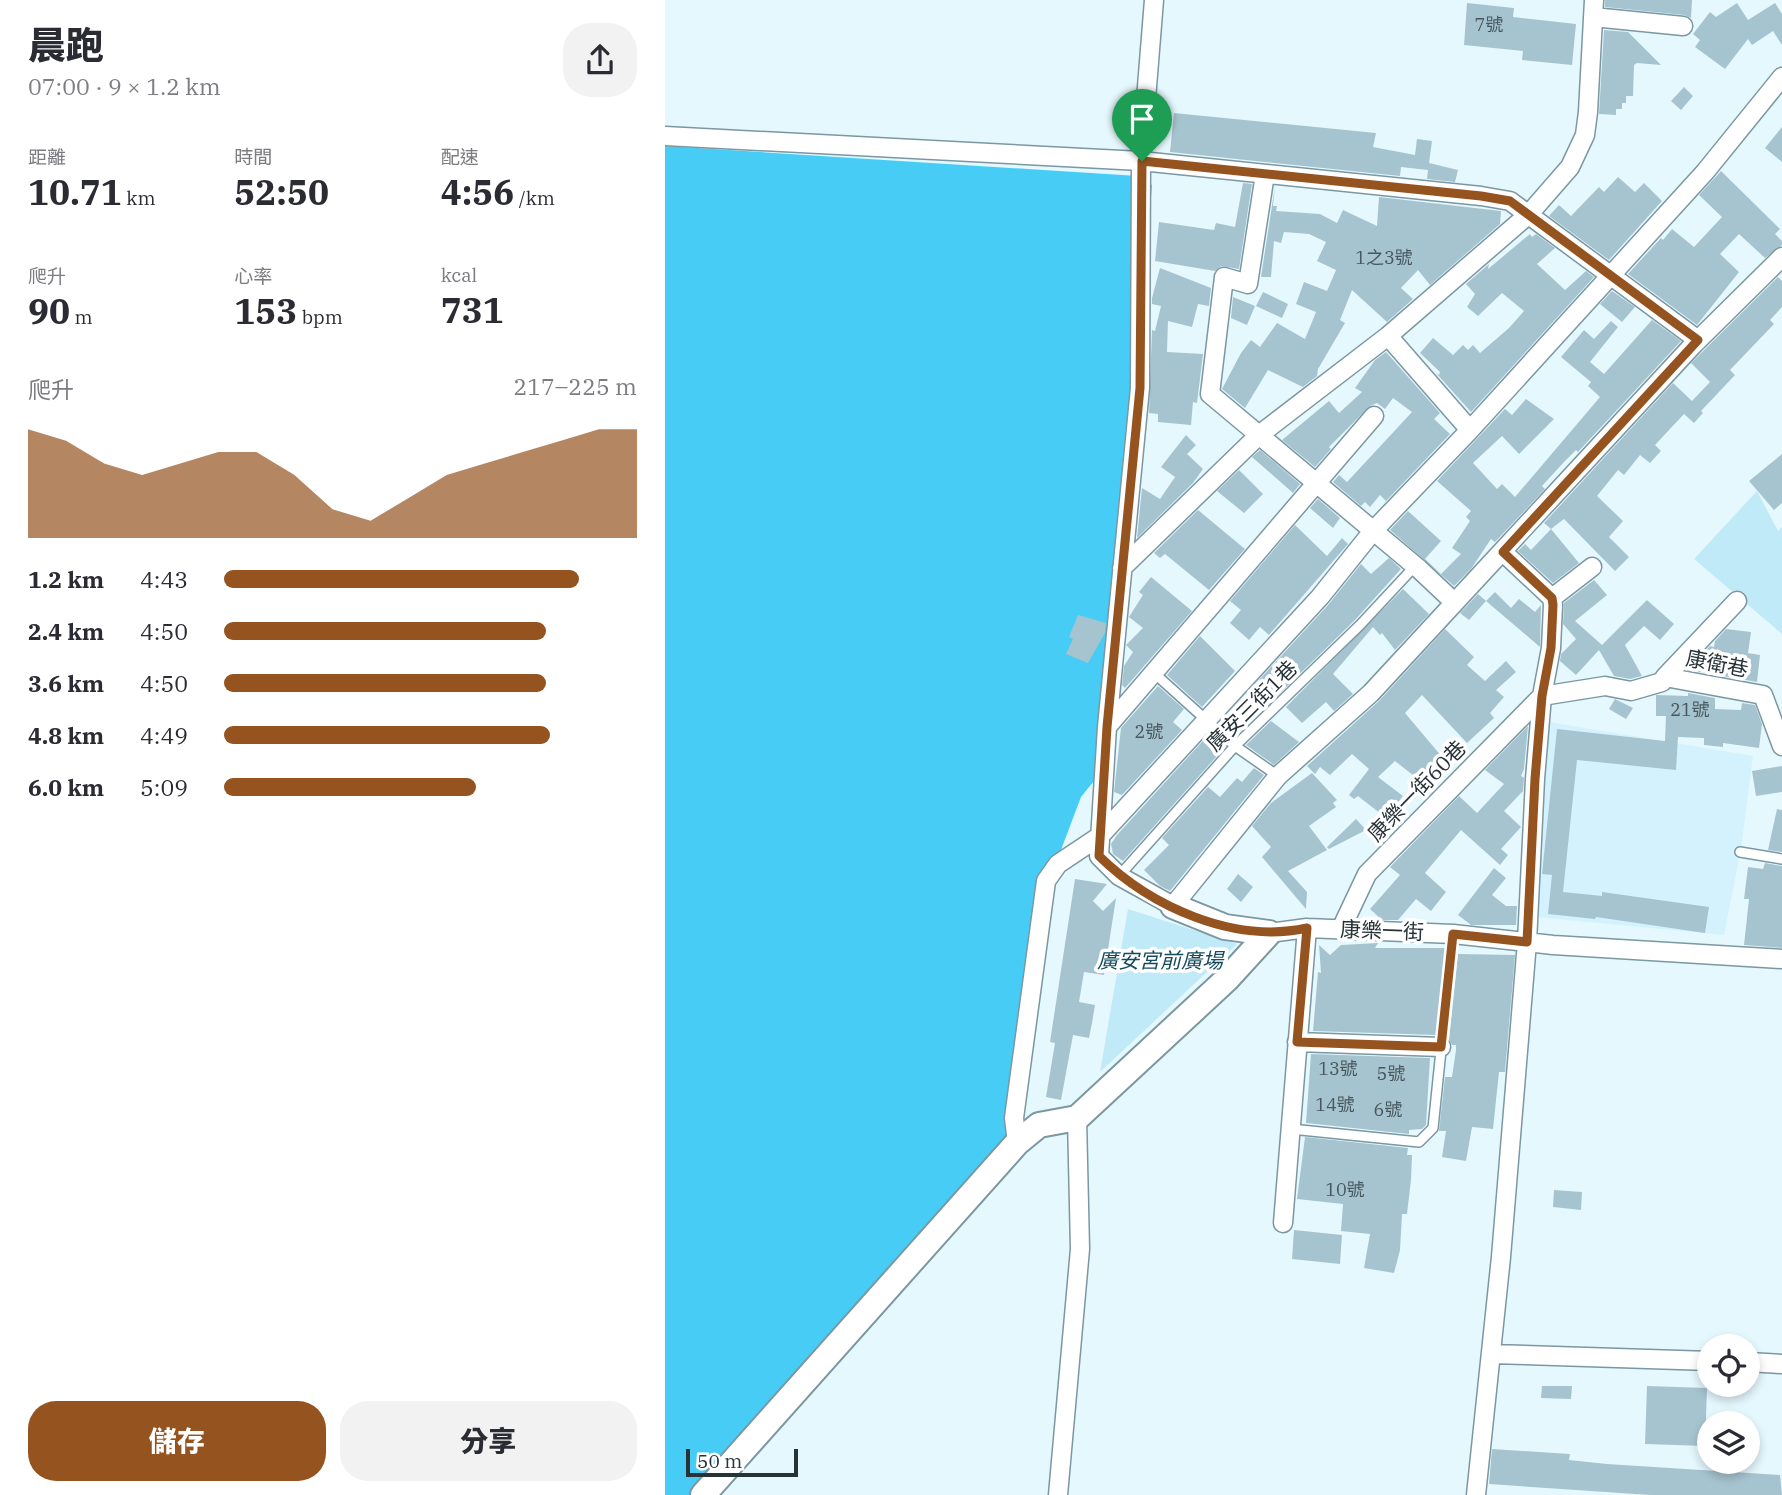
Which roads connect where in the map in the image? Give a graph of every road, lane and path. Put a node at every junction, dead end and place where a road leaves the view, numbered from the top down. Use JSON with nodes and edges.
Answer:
{"nodes":[{"id":1,"x":1154,"y":0,"type":"edge"},
{"id":2,"x":1593,"y":8,"type":"edge"},
{"id":3,"x":1683,"y":26,"type":"dead end"},
{"id":4,"x":1782,"y":77,"type":"edge"},
{"id":5,"x":665,"y":136,"type":"edge"},
{"id":6,"x":1142,"y":161,"type":"junction"},
{"id":7,"x":1265,"y":174,"type":"junction"},
{"id":8,"x":1529,"y":214,"type":"junction"},
{"id":9,"x":1782,"y":257,"type":"edge"},
{"id":10,"x":1610,"y":275,"type":"junction"},
{"id":11,"x":1388,"y":335,"type":"junction"},
{"id":12,"x":1698,"y":340,"type":"junction"},
{"id":13,"x":1374,"y":416,"type":"dead end"},
{"id":14,"x":1471,"y":430,"type":"junction"},
{"id":15,"x":1259,"y":435,"type":"junction"},
{"id":16,"x":1315,"y":482,"type":"junction"},
{"id":17,"x":1373,"y":531,"type":"junction"},
{"id":18,"x":1503,"y":552,"type":"junction"},
{"id":19,"x":1415,"y":566,"type":"junction"},
{"id":20,"x":1592,"y":567,"type":"dead end"},
{"id":21,"x":1122,"y":568,"type":"junction"},
{"id":22,"x":1552,"y":598,"type":"junction"},
{"id":23,"x":1737,"y":601,"type":"dead end"},
{"id":24,"x":1454,"y":602,"type":"junction"},
{"id":25,"x":1153,"y":672,"type":"junction"},
{"id":26,"x":1665,"y":677,"type":"junction"},
{"id":27,"x":1542,"y":696,"type":"junction"},
{"id":28,"x":1205,"y":720,"type":"junction"},
{"id":29,"x":1107,"y":727,"type":"junction"},
{"id":30,"x":1235,"y":746,"type":"junction"},
{"id":31,"x":1782,"y":746,"type":"edge"},
{"id":32,"x":1278,"y":776,"type":"junction"},
{"id":33,"x":1100,"y":836,"type":"junction"},
{"id":34,"x":1740,"y":852,"type":"dead end"},
{"id":35,"x":1782,"y":859,"type":"edge"},
{"id":36,"x":1119,"y":876,"type":"junction"},
{"id":37,"x":1173,"y":906,"type":"junction"},
{"id":38,"x":1307,"y":928,"type":"junction"},
{"id":39,"x":1342,"y":929,"type":"junction"},
{"id":40,"x":1269,"y":933,"type":"junction"},
{"id":41,"x":1453,"y":934,"type":"junction"},
{"id":42,"x":1527,"y":942,"type":"junction"},
{"id":43,"x":1782,"y":959,"type":"edge"},
{"id":44,"x":1297,"y":1042,"type":"junction"},
{"id":45,"x":1441,"y":1047,"type":"junction"},
{"id":46,"x":1077,"y":1118,"type":"junction"},
{"id":47,"x":1291,"y":1129,"type":"junction"},
{"id":48,"x":1017,"y":1143,"type":"junction"},
{"id":49,"x":1283,"y":1223,"type":"dead end"},
{"id":50,"x":1491,"y":1354,"type":"junction"},
{"id":51,"x":1697,"y":1361,"type":"edge"},
{"id":52,"x":1760,"y":1363,"type":"edge"},
{"id":53,"x":1782,"y":1364,"type":"edge"},
{"id":54,"x":703,"y":1495,"type":"edge"},
{"id":55,"x":1058,"y":1495,"type":"edge"},
{"id":56,"x":1476,"y":1495,"type":"edge"}],
"edges":[{"from":1,"to":6,"type":"street"},
{"from":2,"to":3,"type":"street"},
{"from":2,"to":8,"type":"street"},
{"from":4,"to":10,"type":"street"},
{"from":5,"to":6,"type":"street"},
{"from":6,"to":7,"type":"street"},
{"from":6,"to":21,"type":"street"},
{"from":7,"to":8,"type":"street"},
{"from":7,"to":15,"type":"street"},
{"from":8,"to":10,"type":"street"},
{"from":8,"to":11,"type":"street"},
{"from":9,"to":12,"type":"street"},
{"from":10,"to":12,"type":"street"},
{"from":10,"to":14,"type":"street"},
{"from":11,"to":14,"type":"street"},
{"from":11,"to":15,"type":"street"},
{"from":12,"to":18,"type":"street"},
{"from":13,"to":16,"type":"street"},
{"from":14,"to":17,"type":"street"},
{"from":15,"to":16,"type":"street"},
{"from":15,"to":21,"type":"street"},
{"from":16,"to":17,"type":"street"},
{"from":16,"to":25,"type":"street"},
{"from":17,"to":19,"type":"street"},
{"from":17,"to":28,"type":"street"},
{"from":18,"to":22,"type":"street"},
{"from":18,"to":24,"type":"street"},
{"from":19,"to":24,"type":"street"},
{"from":19,"to":30,"type":"lane","name":"廣安三街1巷"},
{"from":20,"to":22,"type":"street"},
{"from":21,"to":29,"type":"street"},
{"from":22,"to":27,"type":"street"},
{"from":23,"to":26,"type":"street"},
{"from":24,"to":32,"type":"street"},
{"from":25,"to":28,"type":"lane"},
{"from":25,"to":29,"type":"street"},
{"from":26,"to":27,"type":"street","name":"康衛巷"},
{"from":26,"to":31,"type":"street","name":"康衛巷"},
{"from":27,"to":39,"type":"street","name":"康樂一街60巷"},
{"from":27,"to":42,"type":"street"},
{"from":28,"to":30,"type":"lane"},
{"from":28,"to":33,"type":"street"},
{"from":29,"to":33,"type":"street"},
{"from":30,"to":32,"type":"lane"},
{"from":30,"to":36,"type":"lane","name":"廣安三街1巷"},
{"from":32,"to":37,"type":"street"},
{"from":33,"to":36,"type":"street"},
{"from":33,"to":48,"type":"street"},
{"from":34,"to":35,"type":"lane"},
{"from":36,"to":37,"type":"street","name":"康樂一街"},
{"from":37,"to":40,"type":"street","name":"康樂一街"},
{"from":38,"to":39,"type":"street","name":"康樂一街"},
{"from":38,"to":40,"type":"street","name":"康樂一街"},
{"from":38,"to":44,"type":"street"},
{"from":39,"to":41,"type":"street","name":"康樂一街"},
{"from":40,"to":46,"type":"street"},
{"from":41,"to":42,"type":"street","name":"康樂一街"},
{"from":41,"to":45,"type":"lane"},
{"from":42,"to":43,"type":"street","name":"康樂一街"},
{"from":42,"to":50,"type":"street"},
{"from":44,"to":45,"type":"street"},
{"from":44,"to":47,"type":"street"},
{"from":45,"to":47,"type":"lane"},
{"from":46,"to":48,"type":"street"},
{"from":46,"to":55,"type":"street"},
{"from":47,"to":49,"type":"street"},
{"from":48,"to":54,"type":"street"},
{"from":50,"to":51,"type":"street"},
{"from":50,"to":56,"type":"street"},
{"from":52,"to":53,"type":"street"}]}
